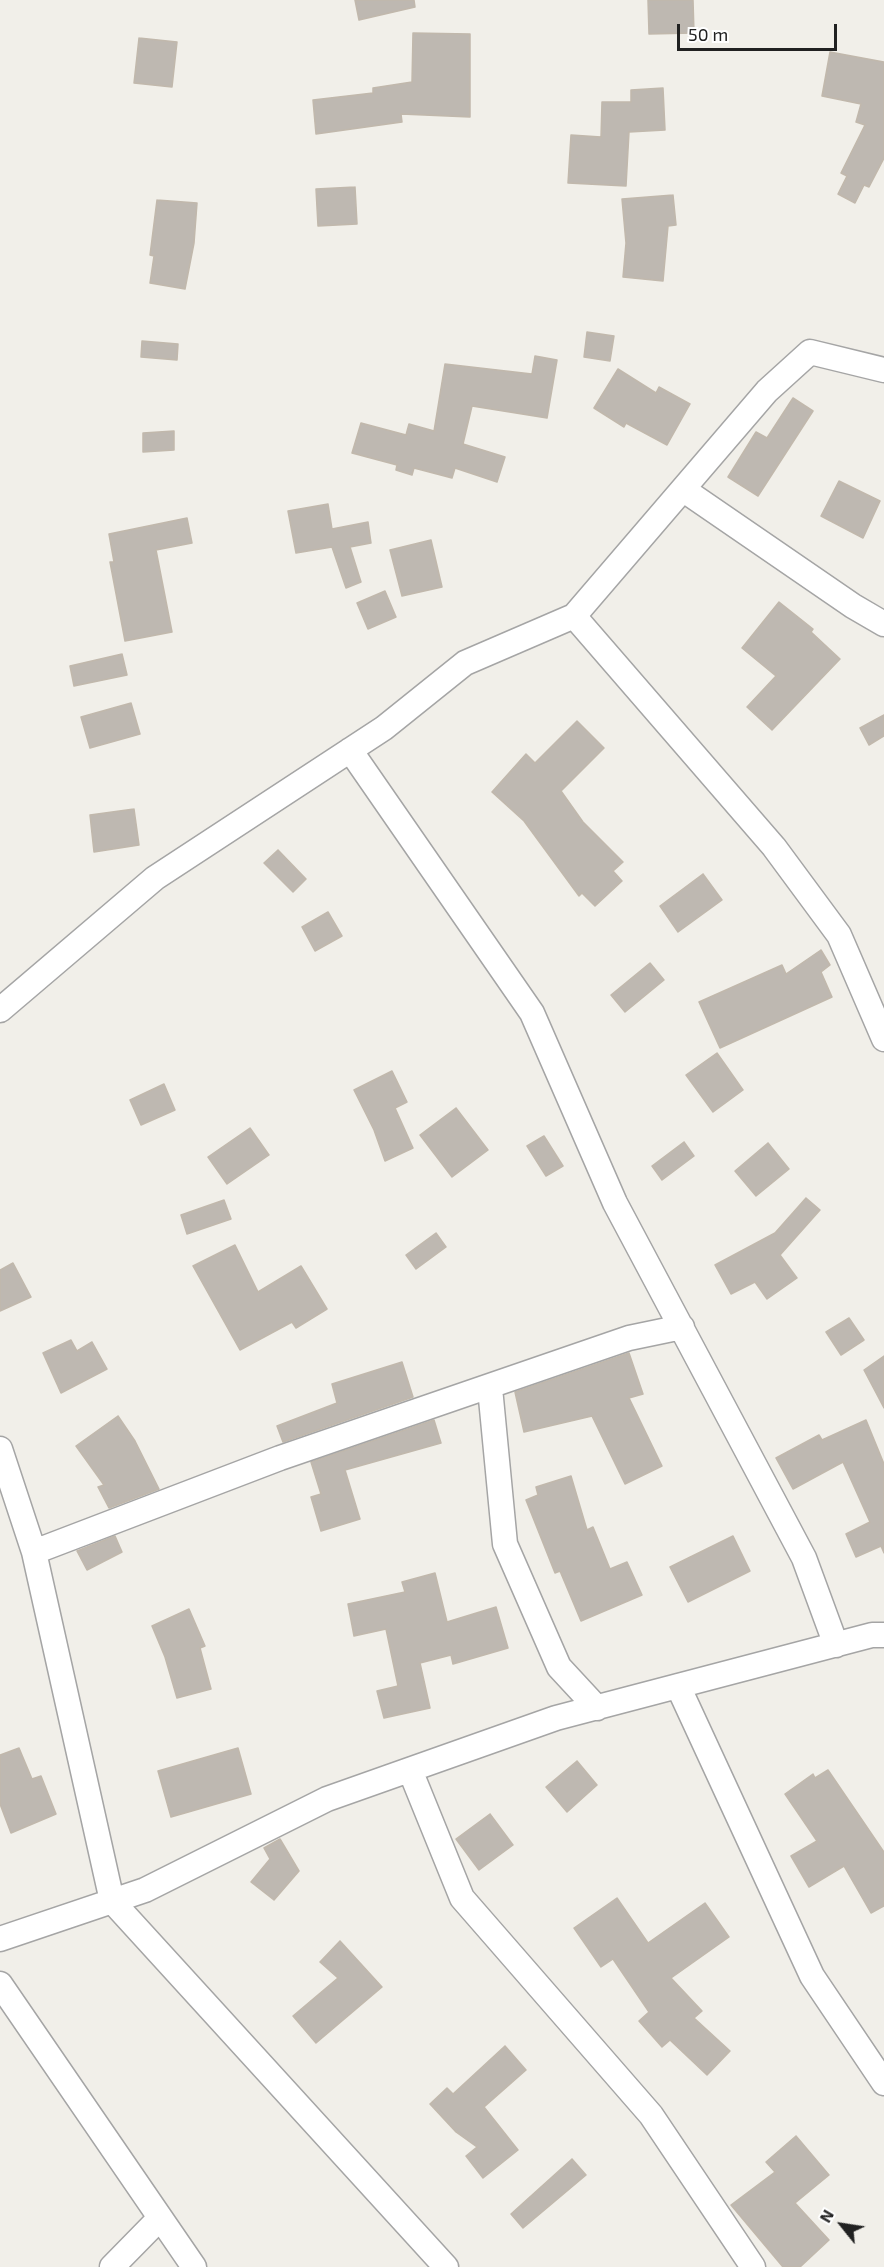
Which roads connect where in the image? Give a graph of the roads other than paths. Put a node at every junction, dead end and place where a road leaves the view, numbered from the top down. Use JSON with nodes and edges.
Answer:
{"nodes":[{"id":1,"x":884,"y":370,"type":"edge"},
{"id":2,"x":684,"y":490,"type":"junction"},
{"id":3,"x":574,"y":616,"type":"junction"},
{"id":4,"x":884,"y":624,"type":"edge"},
{"id":5,"x":350,"y":750,"type":"junction"},
{"id":6,"x":0,"y":1010,"type":"edge"},
{"id":7,"x":884,"y":1038,"type":"edge"},
{"id":8,"x":682,"y":1327,"type":"junction"},
{"id":9,"x":490,"y":1388,"type":"junction"},
{"id":10,"x":0,"y":1449,"type":"edge"},
{"id":11,"x":34,"y":1552,"type":"junction"},
{"id":12,"x":884,"y":1635,"type":"edge"},
{"id":13,"x":836,"y":1645,"type":"junction"},
{"id":14,"x":678,"y":1686,"type":"junction"},
{"id":15,"x":597,"y":1708,"type":"junction"},
{"id":16,"x":410,"y":1770,"type":"junction"},
{"id":17,"x":112,"y":1902,"type":"junction"},
{"id":18,"x":0,"y":1939,"type":"edge"},
{"id":19,"x":0,"y":1984,"type":"edge"},
{"id":20,"x":884,"y":2083,"type":"edge"},
{"id":21,"x":160,"y":2218,"type":"junction"},
{"id":22,"x":112,"y":2267,"type":"edge"},
{"id":23,"x":194,"y":2267,"type":"edge"},
{"id":24,"x":446,"y":2267,"type":"edge"},
{"id":25,"x":753,"y":2267,"type":"edge"}],
"edges":[{"from":1,"to":2,"type":"street"},
{"from":2,"to":3,"type":"street"},
{"from":2,"to":4,"type":"street"},
{"from":3,"to":5,"type":"street"},
{"from":3,"to":7,"type":"street"},
{"from":5,"to":6,"type":"street"},
{"from":5,"to":8,"type":"street"},
{"from":8,"to":9,"type":"street"},
{"from":8,"to":13,"type":"street"},
{"from":9,"to":11,"type":"street"},
{"from":9,"to":15,"type":"street"},
{"from":10,"to":11,"type":"street"},
{"from":11,"to":17,"type":"street"},
{"from":12,"to":13,"type":"street"},
{"from":13,"to":14,"type":"street"},
{"from":14,"to":15,"type":"street"},
{"from":14,"to":20,"type":"street"},
{"from":15,"to":16,"type":"street"},
{"from":16,"to":17,"type":"street"},
{"from":16,"to":25,"type":"street"},
{"from":17,"to":18,"type":"street"},
{"from":17,"to":24,"type":"street"},
{"from":19,"to":21,"type":"street"},
{"from":21,"to":22,"type":"street"},
{"from":21,"to":23,"type":"street"}]}
